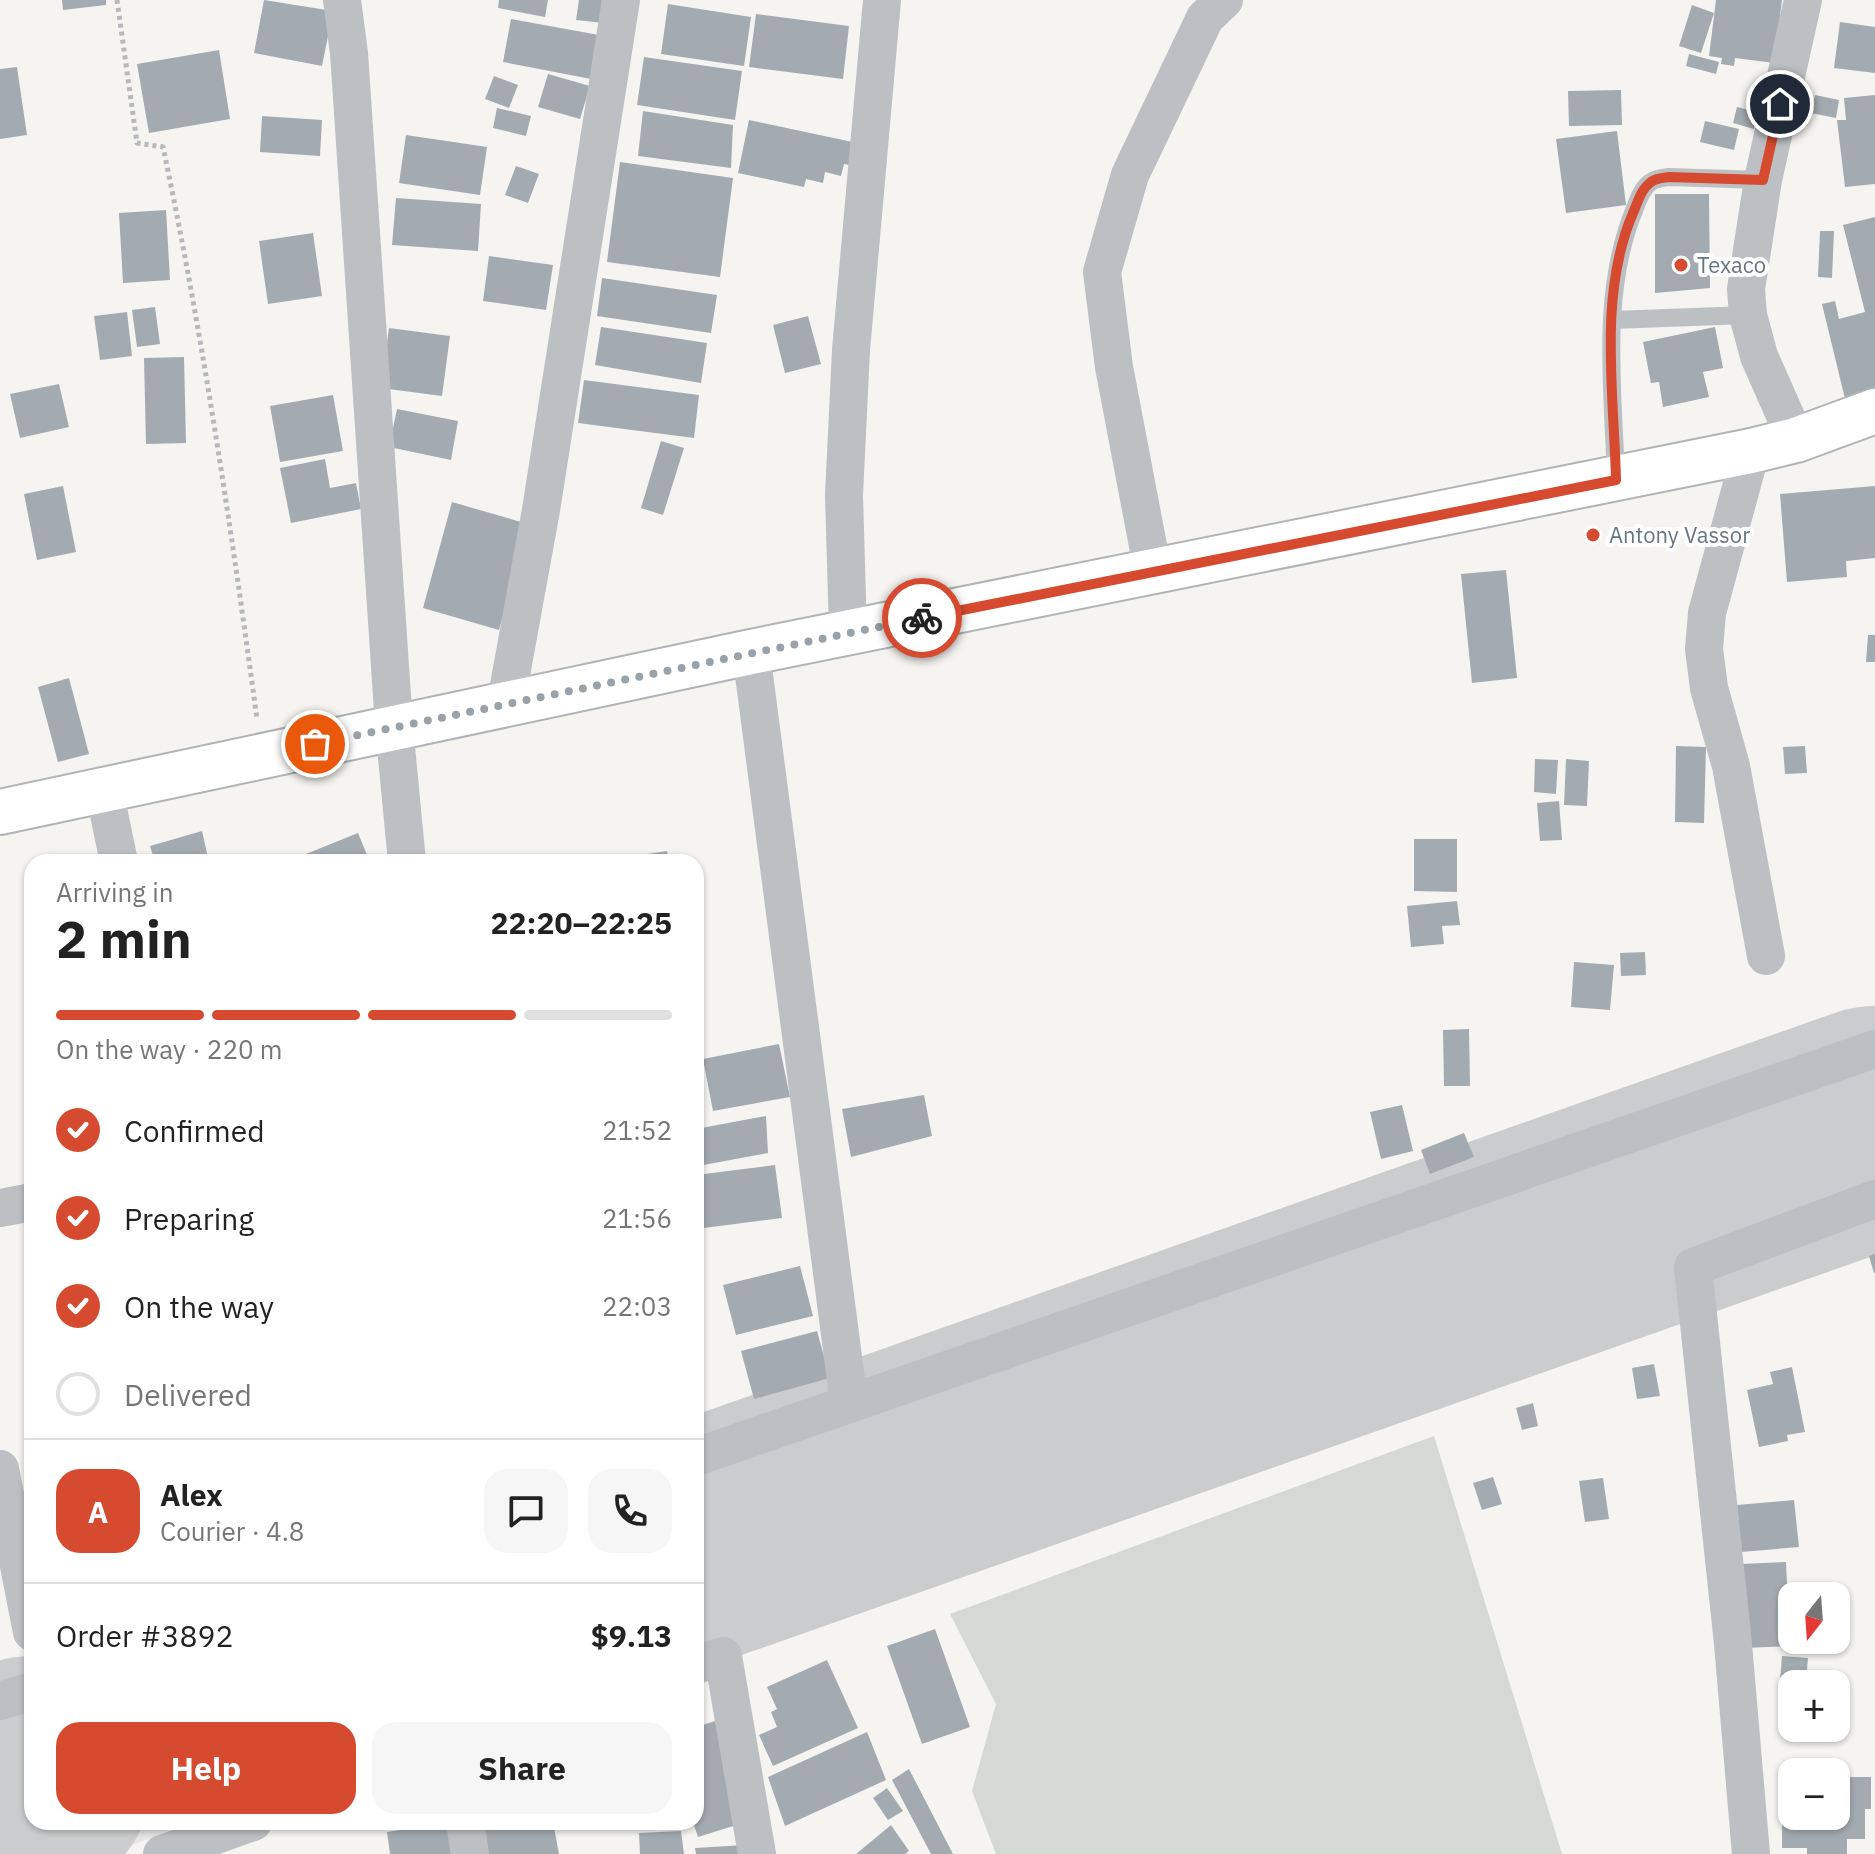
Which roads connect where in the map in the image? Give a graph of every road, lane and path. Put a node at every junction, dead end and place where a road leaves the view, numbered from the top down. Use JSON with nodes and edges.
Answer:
{"nodes":[{"id":1,"x":117,"y":0,"type":"edge"},
{"id":2,"x":342,"y":0,"type":"edge"},
{"id":3,"x":357,"y":0,"type":"edge"},
{"id":4,"x":621,"y":0,"type":"edge"},
{"id":5,"x":882,"y":0,"type":"edge"},
{"id":6,"x":1224,"y":0,"type":"edge"},
{"id":7,"x":1803,"y":0,"type":"edge"},
{"id":8,"x":349,"y":53,"type":"junction"},
{"id":9,"x":1763,"y":180,"type":"junction"},
{"id":10,"x":1748,"y":315,"type":"junction"},
{"id":11,"x":1612,"y":320,"type":"junction"},
{"id":12,"x":1875,"y":411,"type":"edge"},
{"id":13,"x":1796,"y":440,"type":"junction"},
{"id":14,"x":1751,"y":451,"type":"junction"},
{"id":15,"x":1616,"y":480,"type":"junction"},
{"id":16,"x":1153,"y":572,"type":"junction"},
{"id":17,"x":848,"y":633,"type":"junction"},
{"id":18,"x":751,"y":652,"type":"junction"},
{"id":19,"x":506,"y":702,"type":"junction"},
{"id":20,"x":394,"y":726,"type":"junction"},
{"id":21,"x":262,"y":756,"type":"junction"},
{"id":22,"x":104,"y":790,"type":"junction"},
{"id":23,"x":0,"y":812,"type":"edge"},
{"id":24,"x":117,"y":854,"type":"edge"},
{"id":25,"x":406,"y":854,"type":"edge"},
{"id":26,"x":1766,"y":956,"type":"dead end"},
{"id":27,"x":1875,"y":1049,"type":"edge"},
{"id":28,"x":1875,"y":1199,"type":"edge"},
{"id":29,"x":24,"y":1204,"type":"edge"},
{"id":30,"x":0,"y":1208,"type":"edge"},
{"id":31,"x":849,"y":1403,"type":"junction"},
{"id":32,"x":704,"y":1454,"type":"edge"},
{"id":33,"x":0,"y":1469,"type":"edge"},
{"id":34,"x":24,"y":1591,"type":"edge"},
{"id":35,"x":704,"y":1662,"type":"edge"},
{"id":36,"x":24,"y":1694,"type":"edge"},
{"id":37,"x":0,"y":1701,"type":"edge"},
{"id":38,"x":230,"y":1830,"type":"edge"},
{"id":39,"x":466,"y":1830,"type":"edge"},
{"id":40,"x":162,"y":1854,"type":"edge"},
{"id":41,"x":470,"y":1854,"type":"edge"},
{"id":42,"x":757,"y":1854,"type":"edge"},
{"id":43,"x":1751,"y":1854,"type":"edge"}],
"edges":[{"from":1,"to":21,"type":"path"},
{"from":2,"to":8,"type":"street"},
{"from":3,"to":8,"type":"street"},
{"from":4,"to":19,"type":"street"},
{"from":5,"to":17,"type":"street"},
{"from":6,"to":16,"type":"street"},
{"from":7,"to":9,"type":"street"},
{"from":8,"to":20,"type":"street"},
{"from":9,"to":10,"type":"street"},
{"from":9,"to":11,"type":"lane"},
{"from":10,"to":11,"type":"lane"},
{"from":10,"to":13,"type":"street"},
{"from":11,"to":15,"type":"lane"},
{"from":12,"to":13,"type":"main road"},
{"from":13,"to":14,"type":"main road"},
{"from":14,"to":15,"type":"main road"},
{"from":14,"to":26,"type":"street"},
{"from":15,"to":16,"type":"main road"},
{"from":16,"to":17,"type":"main road"},
{"from":17,"to":18,"type":"main road"},
{"from":18,"to":19,"type":"main road"},
{"from":18,"to":31,"type":"street"},
{"from":19,"to":20,"type":"main road"},
{"from":20,"to":21,"type":"main road"},
{"from":20,"to":25,"type":"street"},
{"from":21,"to":22,"type":"main road"},
{"from":22,"to":23,"type":"main road"},
{"from":22,"to":24,"type":"street"},
{"from":27,"to":31,"type":"street"},
{"from":28,"to":43,"type":"street"},
{"from":29,"to":30,"type":"street"},
{"from":31,"to":32,"type":"street"},
{"from":33,"to":34,"type":"street"},
{"from":35,"to":42,"type":"street"},
{"from":36,"to":37,"type":"street"},
{"from":38,"to":40,"type":"street"},
{"from":39,"to":41,"type":"street"}]}
